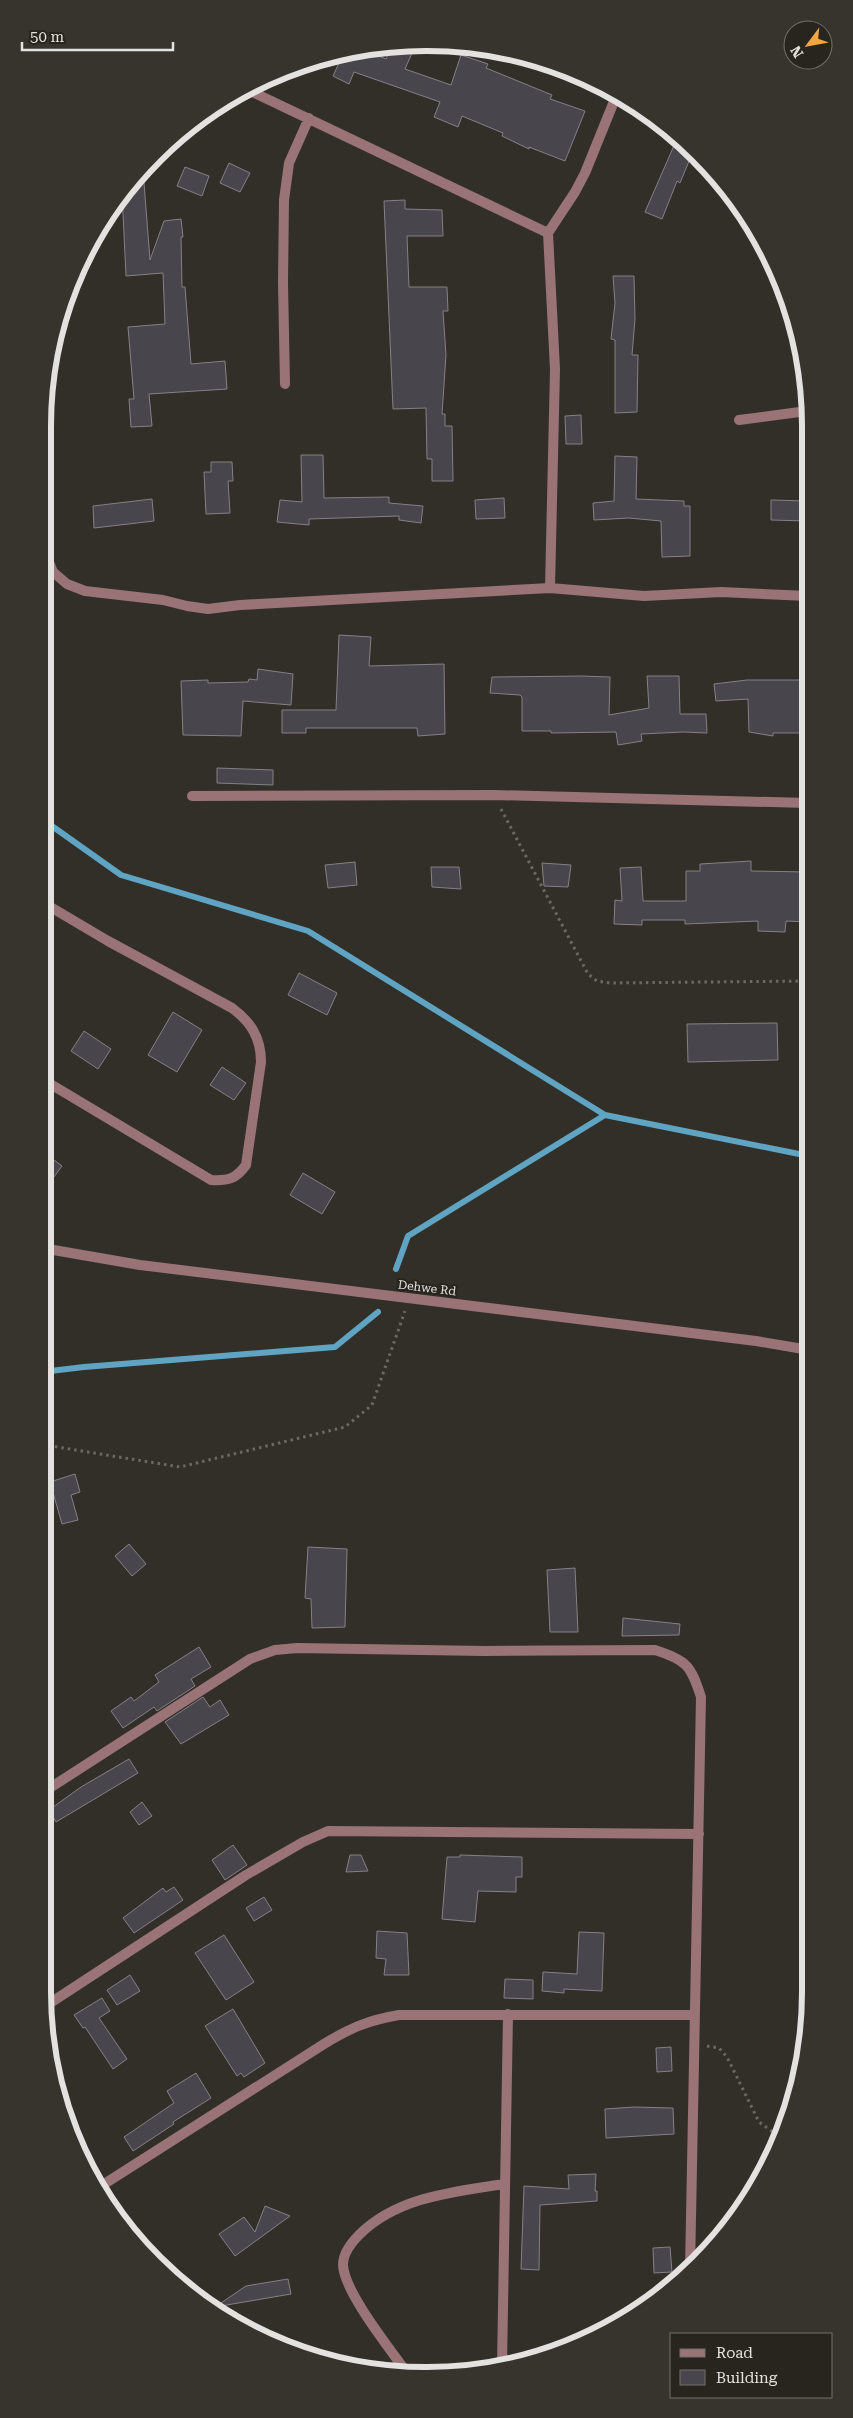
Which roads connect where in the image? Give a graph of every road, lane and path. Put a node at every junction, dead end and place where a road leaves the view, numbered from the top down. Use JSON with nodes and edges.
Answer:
{"nodes":[{"id":1,"x":255,"y":93,"type":"edge"},
{"id":2,"x":615,"y":102,"type":"edge"},
{"id":3,"x":308,"y":118,"type":"junction"},
{"id":4,"x":548,"y":233,"type":"junction"},
{"id":5,"x":285,"y":384,"type":"dead end"},
{"id":6,"x":801,"y":412,"type":"edge"},
{"id":7,"x":740,"y":420,"type":"dead end"},
{"id":8,"x":51,"y":567,"type":"edge"},
{"id":9,"x":550,"y":588,"type":"junction"},
{"id":10,"x":802,"y":596,"type":"edge"},
{"id":11,"x":494,"y":795,"type":"junction"},
{"id":12,"x":192,"y":796,"type":"dead end"},
{"id":13,"x":802,"y":803,"type":"edge"},
{"id":14,"x":51,"y":907,"type":"edge"},
{"id":15,"x":802,"y":981,"type":"edge"},
{"id":16,"x":51,"y":1084,"type":"edge"},
{"id":17,"x":51,"y":1250,"type":"edge"},
{"id":18,"x":409,"y":1299,"type":"junction"},
{"id":19,"x":802,"y":1349,"type":"edge"},
{"id":20,"x":51,"y":1446,"type":"edge"},
{"id":21,"x":51,"y":1787,"type":"edge"},
{"id":22,"x":698,"y":1834,"type":"junction"},
{"id":23,"x":51,"y":2001,"type":"edge"},
{"id":24,"x":508,"y":2014,"type":"junction"},
{"id":25,"x":694,"y":2015,"type":"junction"},
{"id":26,"x":694,"y":2044,"type":"junction"},
{"id":27,"x":774,"y":2133,"type":"edge"},
{"id":28,"x":105,"y":2184,"type":"edge"},
{"id":29,"x":504,"y":2184,"type":"junction"},
{"id":30,"x":690,"y":2259,"type":"edge"},
{"id":31,"x":502,"y":2359,"type":"edge"},
{"id":32,"x":402,"y":2366,"type":"edge"}],
"edges":[{"from":1,"to":3,"type":"street"},
{"from":2,"to":4,"type":"street"},
{"from":3,"to":4,"type":"street"},
{"from":3,"to":5,"type":"street"},
{"from":4,"to":9,"type":"street"},
{"from":6,"to":7,"type":"street"},
{"from":8,"to":9,"type":"street"},
{"from":9,"to":10,"type":"street"},
{"from":11,"to":12,"type":"street"},
{"from":11,"to":13,"type":"street"},
{"from":11,"to":15,"type":"path"},
{"from":14,"to":16,"type":"street"},
{"from":17,"to":18,"type":"street","name":"Dehwe Rd"},
{"from":18,"to":19,"type":"street","name":"Dehwe Rd"},
{"from":18,"to":20,"type":"path"},
{"from":21,"to":22,"type":"street"},
{"from":22,"to":23,"type":"street"},
{"from":22,"to":25,"type":"street"},
{"from":24,"to":25,"type":"street"},
{"from":24,"to":28,"type":"street"},
{"from":24,"to":29,"type":"street"},
{"from":25,"to":26,"type":"street"},
{"from":26,"to":27,"type":"path"},
{"from":26,"to":30,"type":"street"},
{"from":29,"to":31,"type":"street"},
{"from":29,"to":32,"type":"street"}]}
